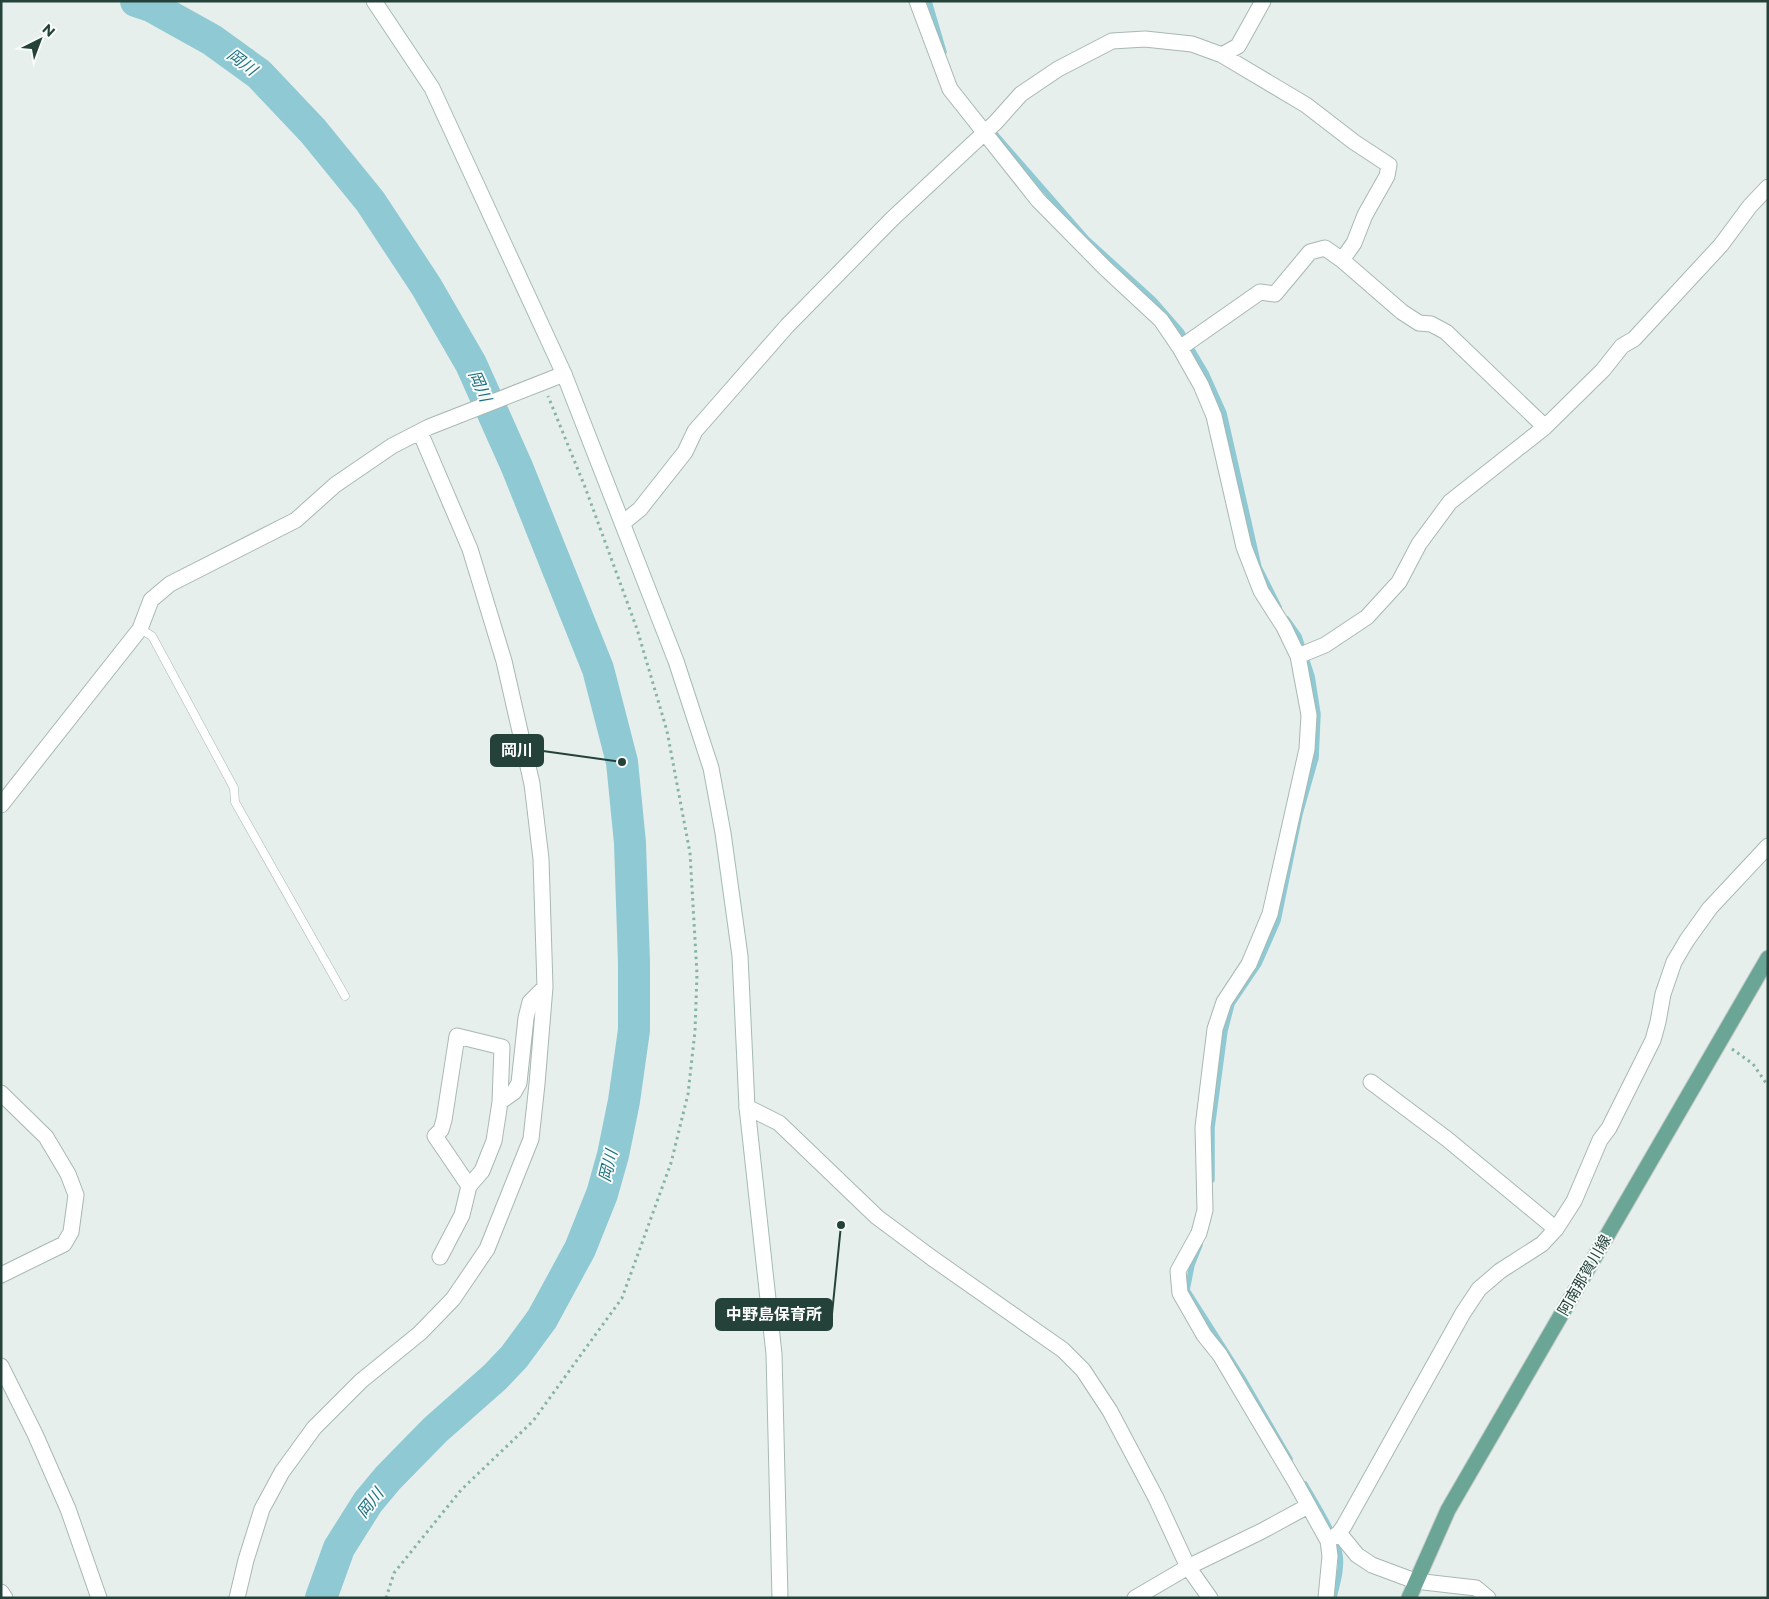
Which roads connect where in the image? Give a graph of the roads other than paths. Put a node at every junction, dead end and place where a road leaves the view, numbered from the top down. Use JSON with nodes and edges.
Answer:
{"nodes":[{"id":1,"x":374,"y":1,"type":"edge"},
{"id":2,"x":917,"y":1,"type":"edge"},
{"id":3,"x":1264,"y":1,"type":"edge"},
{"id":4,"x":1222,"y":56,"type":"junction"},
{"id":5,"x":984,"y":133,"type":"junction"},
{"id":6,"x":1768,"y":187,"type":"edge"},
{"id":7,"x":1342,"y":260,"type":"junction"},
{"id":8,"x":1180,"y":348,"type":"junction"},
{"id":9,"x":564,"y":374,"type":"junction"},
{"id":10,"x":1545,"y":428,"type":"junction"},
{"id":11,"x":425,"y":430,"type":"junction"},
{"id":12,"x":623,"y":523,"type":"junction"},
{"id":13,"x":140,"y":629,"type":"junction"},
{"id":14,"x":1298,"y":656,"type":"junction"},
{"id":15,"x":1,"y":805,"type":"edge"},
{"id":16,"x":1768,"y":846,"type":"edge"},
{"id":17,"x":1768,"y":958,"type":"edge"},
{"id":18,"x":545,"y":987,"type":"junction"},
{"id":19,"x":345,"y":996,"type":"dead end"},
{"id":20,"x":1371,"y":1082,"type":"dead end"},
{"id":21,"x":1,"y":1093,"type":"edge"},
{"id":22,"x":500,"y":1102,"type":"junction"},
{"id":23,"x":747,"y":1107,"type":"junction"},
{"id":24,"x":469,"y":1186,"type":"junction"},
{"id":25,"x":1556,"y":1229,"type":"junction"},
{"id":26,"x":440,"y":1257,"type":"dead end"},
{"id":27,"x":1,"y":1275,"type":"edge"},
{"id":28,"x":1,"y":1366,"type":"edge"},
{"id":29,"x":1308,"y":1506,"type":"junction"},
{"id":30,"x":1333,"y":1538,"type":"junction"},
{"id":31,"x":1188,"y":1566,"type":"junction"},
{"id":32,"x":1415,"y":1581,"type":"junction"},
{"id":33,"x":1,"y":1592,"type":"edge"},
{"id":34,"x":5,"y":1598,"type":"edge"},
{"id":35,"x":99,"y":1598,"type":"edge"},
{"id":36,"x":237,"y":1598,"type":"edge"},
{"id":37,"x":780,"y":1598,"type":"edge"},
{"id":38,"x":1136,"y":1598,"type":"edge"},
{"id":39,"x":1210,"y":1598,"type":"edge"},
{"id":40,"x":1326,"y":1598,"type":"edge"},
{"id":41,"x":1409,"y":1598,"type":"edge"},
{"id":42,"x":1488,"y":1598,"type":"edge"}],
"edges":[{"from":1,"to":9,"type":"street"},
{"from":2,"to":5,"type":"street"},
{"from":3,"to":4,"type":"street"},
{"from":4,"to":5,"type":"street"},
{"from":4,"to":7,"type":"street"},
{"from":5,"to":8,"type":"street"},
{"from":5,"to":12,"type":"street"},
{"from":6,"to":10,"type":"street"},
{"from":7,"to":8,"type":"street"},
{"from":7,"to":10,"type":"street"},
{"from":8,"to":14,"type":"street"},
{"from":9,"to":11,"type":"street"},
{"from":9,"to":12,"type":"street"},
{"from":10,"to":14,"type":"street"},
{"from":11,"to":13,"type":"street"},
{"from":11,"to":18,"type":"street"},
{"from":12,"to":23,"type":"street"},
{"from":13,"to":15,"type":"street"},
{"from":13,"to":19,"type":"lane"},
{"from":14,"to":29,"type":"street"},
{"from":16,"to":25,"type":"street"},
{"from":17,"to":32,"type":"main road","name":"阿南那賀川線"},
{"from":18,"to":22,"type":"street"},
{"from":18,"to":36,"type":"street"},
{"from":20,"to":25,"type":"street"},
{"from":21,"to":27,"type":"street"},
{"from":22,"to":24,"type":"street"},
{"from":22,"to":24,"type":"street"},
{"from":23,"to":31,"type":"street"},
{"from":23,"to":37,"type":"street"},
{"from":24,"to":26,"type":"street"},
{"from":25,"to":30,"type":"street"},
{"from":28,"to":35,"type":"street"},
{"from":29,"to":30,"type":"street"},
{"from":29,"to":31,"type":"street"},
{"from":30,"to":32,"type":"street"},
{"from":30,"to":40,"type":"street"},
{"from":31,"to":38,"type":"street"},
{"from":31,"to":39,"type":"street"},
{"from":32,"to":41,"type":"main road","name":"阿南那賀川線"},
{"from":32,"to":42,"type":"street"},
{"from":33,"to":34,"type":"street"}]}
